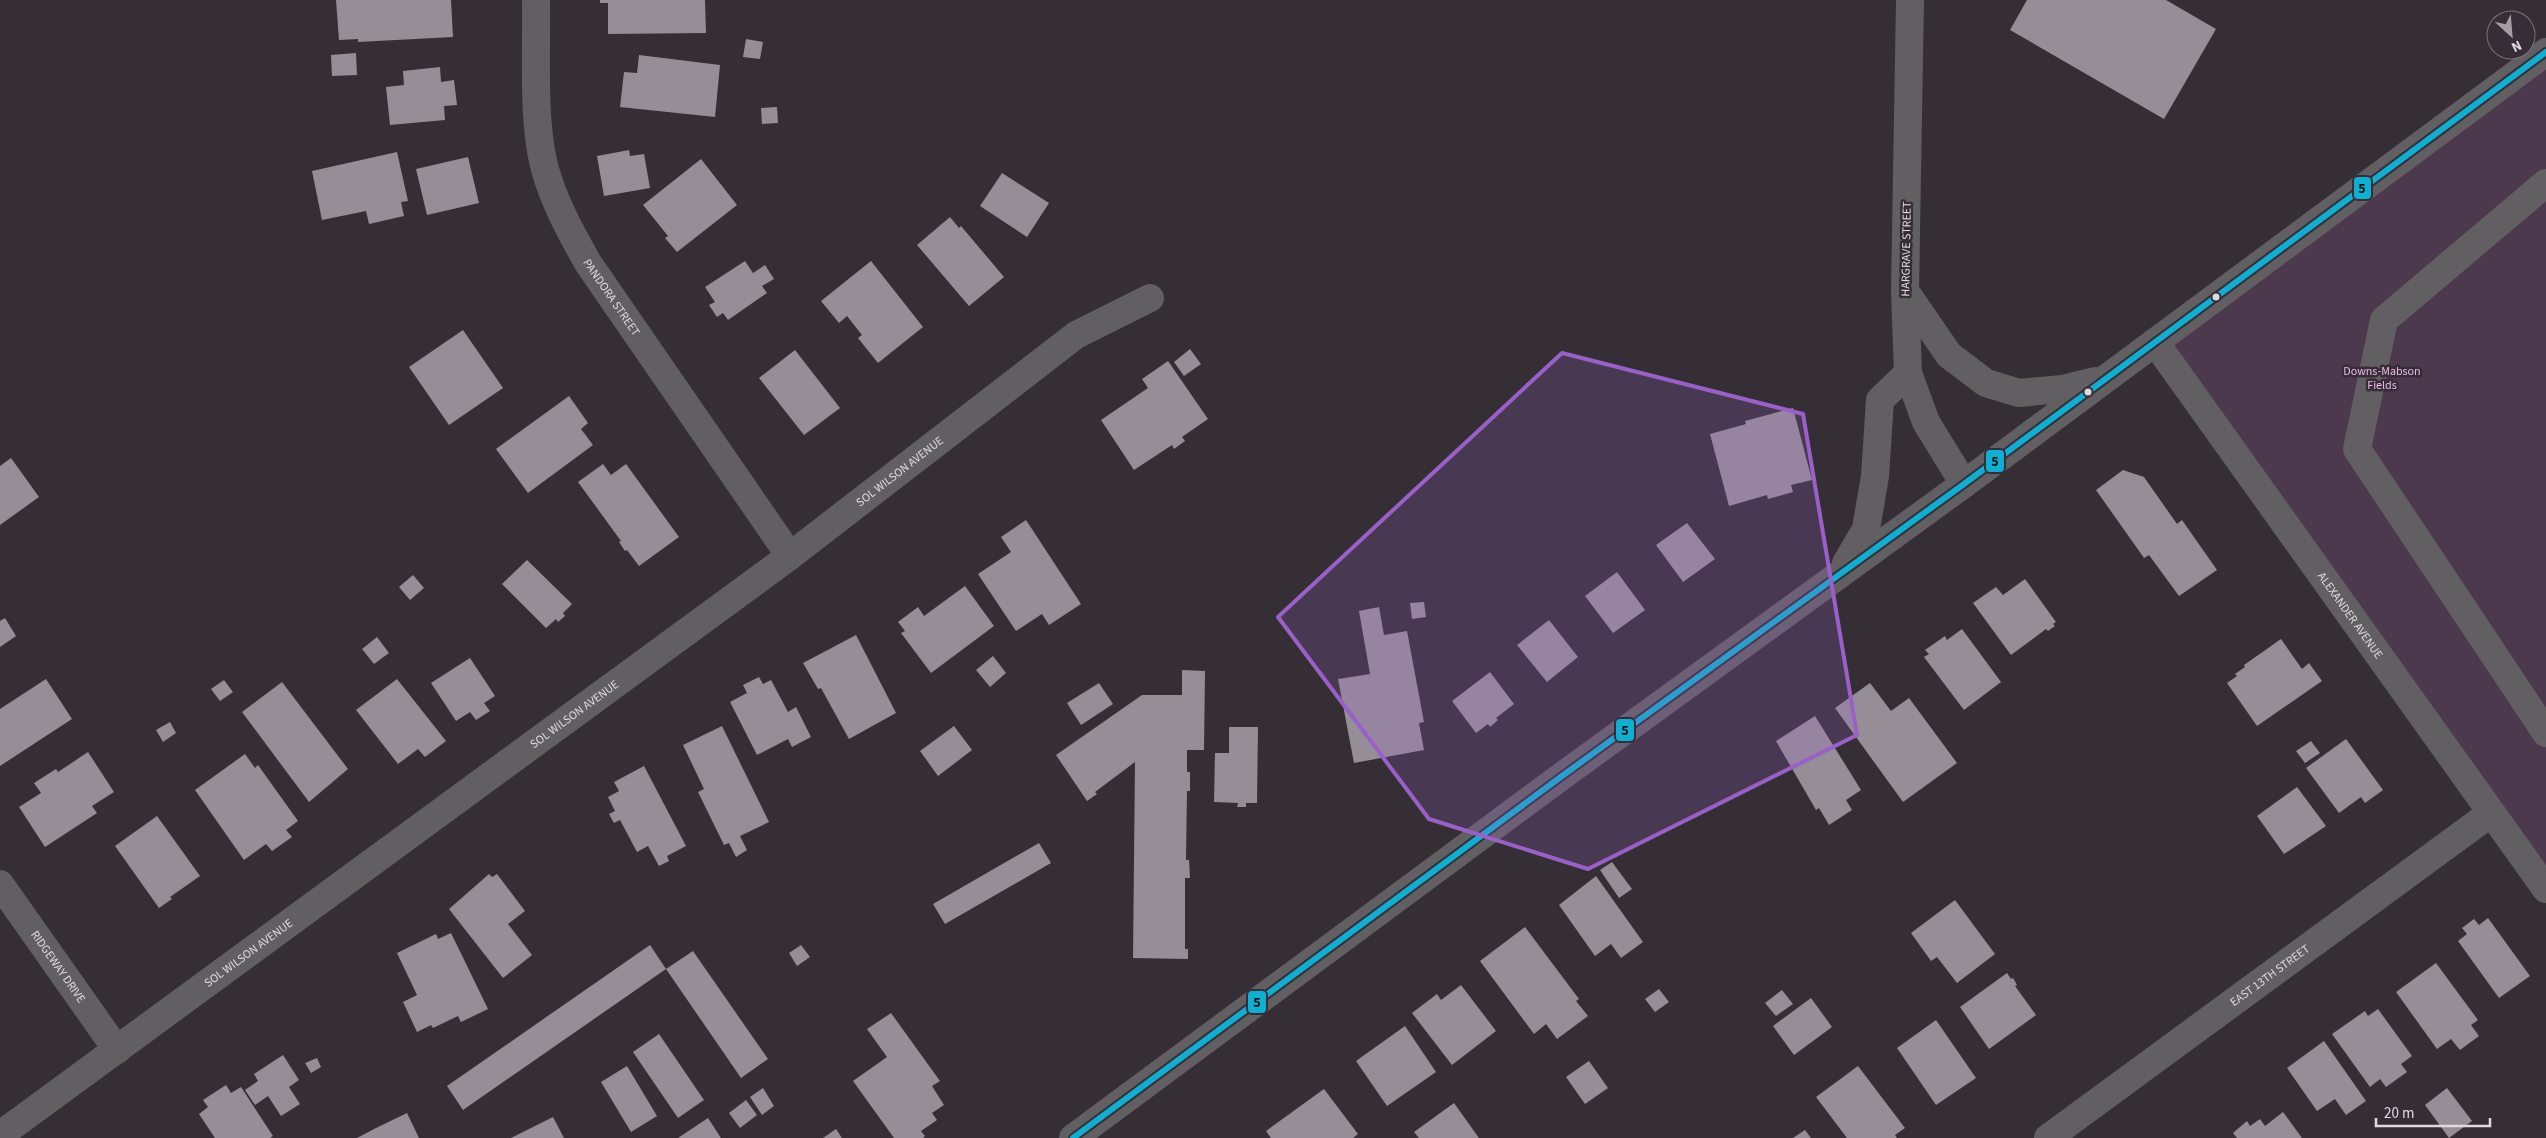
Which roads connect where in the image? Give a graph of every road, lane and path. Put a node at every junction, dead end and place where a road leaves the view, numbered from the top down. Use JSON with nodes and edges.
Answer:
{"nodes":[{"id":1,"x":536,"y":0,"type":"edge"},
{"id":2,"x":1910,"y":0,"type":"edge"},
{"id":3,"x":2546,"y":52,"type":"edge"},
{"id":4,"x":2546,"y":184,"type":"edge"},
{"id":5,"x":1905,"y":291,"type":"junction"},
{"id":6,"x":1150,"y":298,"type":"dead end"},
{"id":7,"x":2155,"y":342,"type":"junction"},
{"id":8,"x":1908,"y":373,"type":"junction"},
{"id":9,"x":2104,"y":380,"type":"junction"},
{"id":10,"x":1964,"y":484,"type":"junction"},
{"id":11,"x":790,"y":556,"type":"junction"},
{"id":12,"x":1839,"y":573,"type":"junction"},
{"id":13,"x":2546,"y":733,"type":"edge"},
{"id":14,"x":2491,"y":813,"type":"junction"},
{"id":15,"x":0,"y":884,"type":"edge"},
{"id":16,"x":2546,"y":889,"type":"edge"},
{"id":17,"x":116,"y":1050,"type":"junction"},
{"id":18,"x":0,"y":1135,"type":"edge"},
{"id":19,"x":1074,"y":1138,"type":"edge"},
{"id":20,"x":2048,"y":1138,"type":"edge"}],
"edges":[{"from":1,"to":11,"type":"street","name":"PANDORA STREET"},
{"from":2,"to":5,"type":"street","name":"HARGRAVE STREET"},
{"from":3,"to":7,"type":"street"},
{"from":4,"to":13,"type":"street"},
{"from":5,"to":8,"type":"street","name":"HARGRAVE STREET"},
{"from":5,"to":9,"type":"street"},
{"from":6,"to":11,"type":"street","name":"SOL WILSON AVENUE"},
{"from":7,"to":9,"type":"street"},
{"from":7,"to":14,"type":"street","name":"ALEXANDER AVENUE"},
{"from":8,"to":10,"type":"street","name":"HARGRAVE STREET"},
{"from":8,"to":12,"type":"street"},
{"from":9,"to":10,"type":"street"},
{"from":10,"to":12,"type":"street"},
{"from":11,"to":17,"type":"street","name":"SOL WILSON AVENUE"},
{"from":12,"to":19,"type":"street"},
{"from":14,"to":16,"type":"street","name":"ALEXANDER AVENUE"},
{"from":14,"to":20,"type":"street","name":"EAST 13TH STREET"},
{"from":15,"to":17,"type":"street","name":"RIDGEWAY DRIVE"},
{"from":17,"to":18,"type":"street","name":"SOL WILSON AVENUE"}]}
